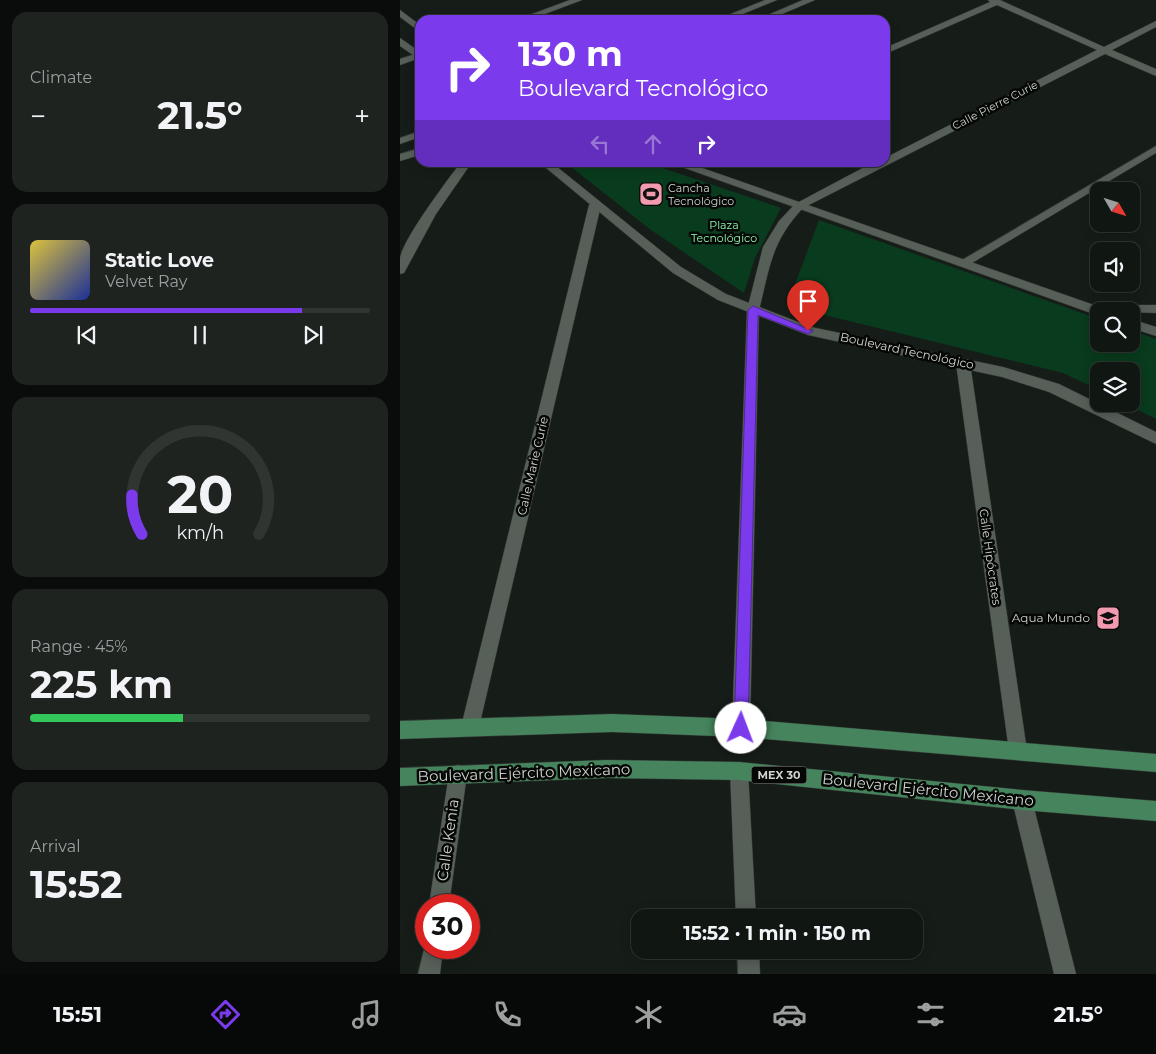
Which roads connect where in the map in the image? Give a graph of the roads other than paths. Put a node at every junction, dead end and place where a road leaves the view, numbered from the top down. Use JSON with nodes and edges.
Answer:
{"nodes":[{"id":1,"x":578,"y":0,"type":"edge"},
{"id":2,"x":773,"y":0,"type":"edge"},
{"id":3,"x":811,"y":0,"type":"edge"},
{"id":4,"x":994,"y":1,"type":"edge"},
{"id":5,"x":400,"y":13,"type":"edge"},
{"id":6,"x":534,"y":15,"type":"edge"},
{"id":7,"x":733,"y":15,"type":"edge"},
{"id":8,"x":773,"y":15,"type":"edge"},
{"id":9,"x":1156,"y":24,"type":"edge"},
{"id":10,"x":415,"y":25,"type":"edge"},
{"id":11,"x":400,"y":40,"type":"edge"},
{"id":12,"x":1104,"y":49,"type":"junction"},
{"id":13,"x":890,"y":50,"type":"edge"},
{"id":14,"x":415,"y":53,"type":"edge"},
{"id":15,"x":415,"y":57,"type":"edge"},
{"id":16,"x":400,"y":62,"type":"edge"},
{"id":17,"x":1156,"y":73,"type":"edge"},
{"id":18,"x":415,"y":136,"type":"edge"},
{"id":19,"x":400,"y":141,"type":"edge"},
{"id":20,"x":1156,"y":149,"type":"edge"},
{"id":21,"x":415,"y":153,"type":"edge"},
{"id":22,"x":400,"y":158,"type":"edge"},
{"id":23,"x":890,"y":159,"type":"edge"},
{"id":24,"x":463,"y":167,"type":"edge"},
{"id":25,"x":550,"y":167,"type":"edge"},
{"id":26,"x":687,"y":167,"type":"edge"},
{"id":27,"x":874,"y":167,"type":"edge"},
{"id":28,"x":595,"y":205,"type":"junction"},
{"id":29,"x":799,"y":206,"type":"junction"},
{"id":30,"x":963,"y":263,"type":"junction"},
{"id":31,"x":400,"y":270,"type":"edge"},
{"id":32,"x":1090,"y":308,"type":"edge"},
{"id":33,"x":1140,"y":309,"type":"edge"},
{"id":34,"x":1156,"y":309,"type":"edge"},
{"id":35,"x":753,"y":310,"type":"junction"},
{"id":36,"x":1140,"y":326,"type":"edge"},
{"id":37,"x":1156,"y":332,"type":"edge"},
{"id":38,"x":963,"y":363,"type":"junction"},
{"id":39,"x":1156,"y":439,"type":"edge"},
{"id":40,"x":470,"y":727,"type":"junction"},
{"id":41,"x":741,"y":728,"type":"junction"},
{"id":42,"x":400,"y":730,"type":"edge"},
{"id":43,"x":1018,"y":751,"type":"junction"},
{"id":44,"x":1156,"y":764,"type":"edge"},
{"id":45,"x":739,"y":772,"type":"junction"},
{"id":46,"x":458,"y":774,"type":"junction"},
{"id":47,"x":400,"y":777,"type":"edge"},
{"id":48,"x":1022,"y":800,"type":"junction"},
{"id":49,"x":1156,"y":811,"type":"edge"},
{"id":50,"x":441,"y":894,"type":"edge"},
{"id":51,"x":746,"y":909,"type":"edge"},
{"id":52,"x":431,"y":959,"type":"edge"},
{"id":53,"x":748,"y":959,"type":"edge"},
{"id":54,"x":429,"y":974,"type":"edge"},
{"id":55,"x":749,"y":974,"type":"edge"},
{"id":56,"x":1065,"y":974,"type":"edge"}],
"edges":[{"from":1,"to":6,"type":"street"},
{"from":2,"to":7,"type":"street"},
{"from":3,"to":8,"type":"street"},
{"from":4,"to":12,"type":"street"},
{"from":4,"to":13,"type":"street"},
{"from":5,"to":10,"type":"street"},
{"from":9,"to":12,"type":"street","name":"Calle Pierre Curie"},
{"from":11,"to":14,"type":"street"},
{"from":12,"to":17,"type":"street"},
{"from":12,"to":23,"type":"street","name":"Calle Pierre Curie"},
{"from":15,"to":16,"type":"street"},
{"from":18,"to":19,"type":"street"},
{"from":20,"to":30,"type":"street"},
{"from":21,"to":22,"type":"street"},
{"from":24,"to":31,"type":"street"},
{"from":25,"to":28,"type":"street","name":"Boulevard Tecnológico"},
{"from":26,"to":29,"type":"street"},
{"from":27,"to":29,"type":"street","name":"Calle Pierre Curie"},
{"from":28,"to":35,"type":"street","name":"Boulevard Tecnológico"},
{"from":28,"to":40,"type":"street","name":"Calle Marie Curie"},
{"from":29,"to":30,"type":"street"},
{"from":29,"to":35,"type":"street","name":"Calle Pierre Curie"},
{"from":30,"to":32,"type":"street"},
{"from":33,"to":34,"type":"street"},
{"from":35,"to":38,"type":"street","name":"Boulevard Tecnológico"},
{"from":35,"to":41,"type":"street","name":"Calle Pierre Curie"},
{"from":36,"to":37,"type":"street"},
{"from":38,"to":39,"type":"street","name":"Boulevard Tecnológico"},
{"from":38,"to":43,"type":"street","name":"Calle Hipócrates"},
{"from":40,"to":41,"type":"main road"},
{"from":40,"to":42,"type":"main road"},
{"from":41,"to":43,"type":"main road"},
{"from":43,"to":44,"type":"main road"},
{"from":45,"to":46,"type":"main road","name":"Boulevard Ejército Mexicano","number":"MEX 30"},
{"from":45,"to":48,"type":"main road","name":"Boulevard Ejército Mexicano","number":"MEX 30"},
{"from":45,"to":51,"type":"street"},
{"from":46,"to":47,"type":"main road","name":"Boulevard Ejército Mexicano","number":"MEX 30"},
{"from":46,"to":50,"type":"street","name":"Calle Kenia"},
{"from":48,"to":49,"type":"main road","name":"Boulevard Ejército Mexicano","number":"MEX 30"},
{"from":48,"to":56,"type":"street"},
{"from":52,"to":54,"type":"street"},
{"from":53,"to":55,"type":"street"}]}
